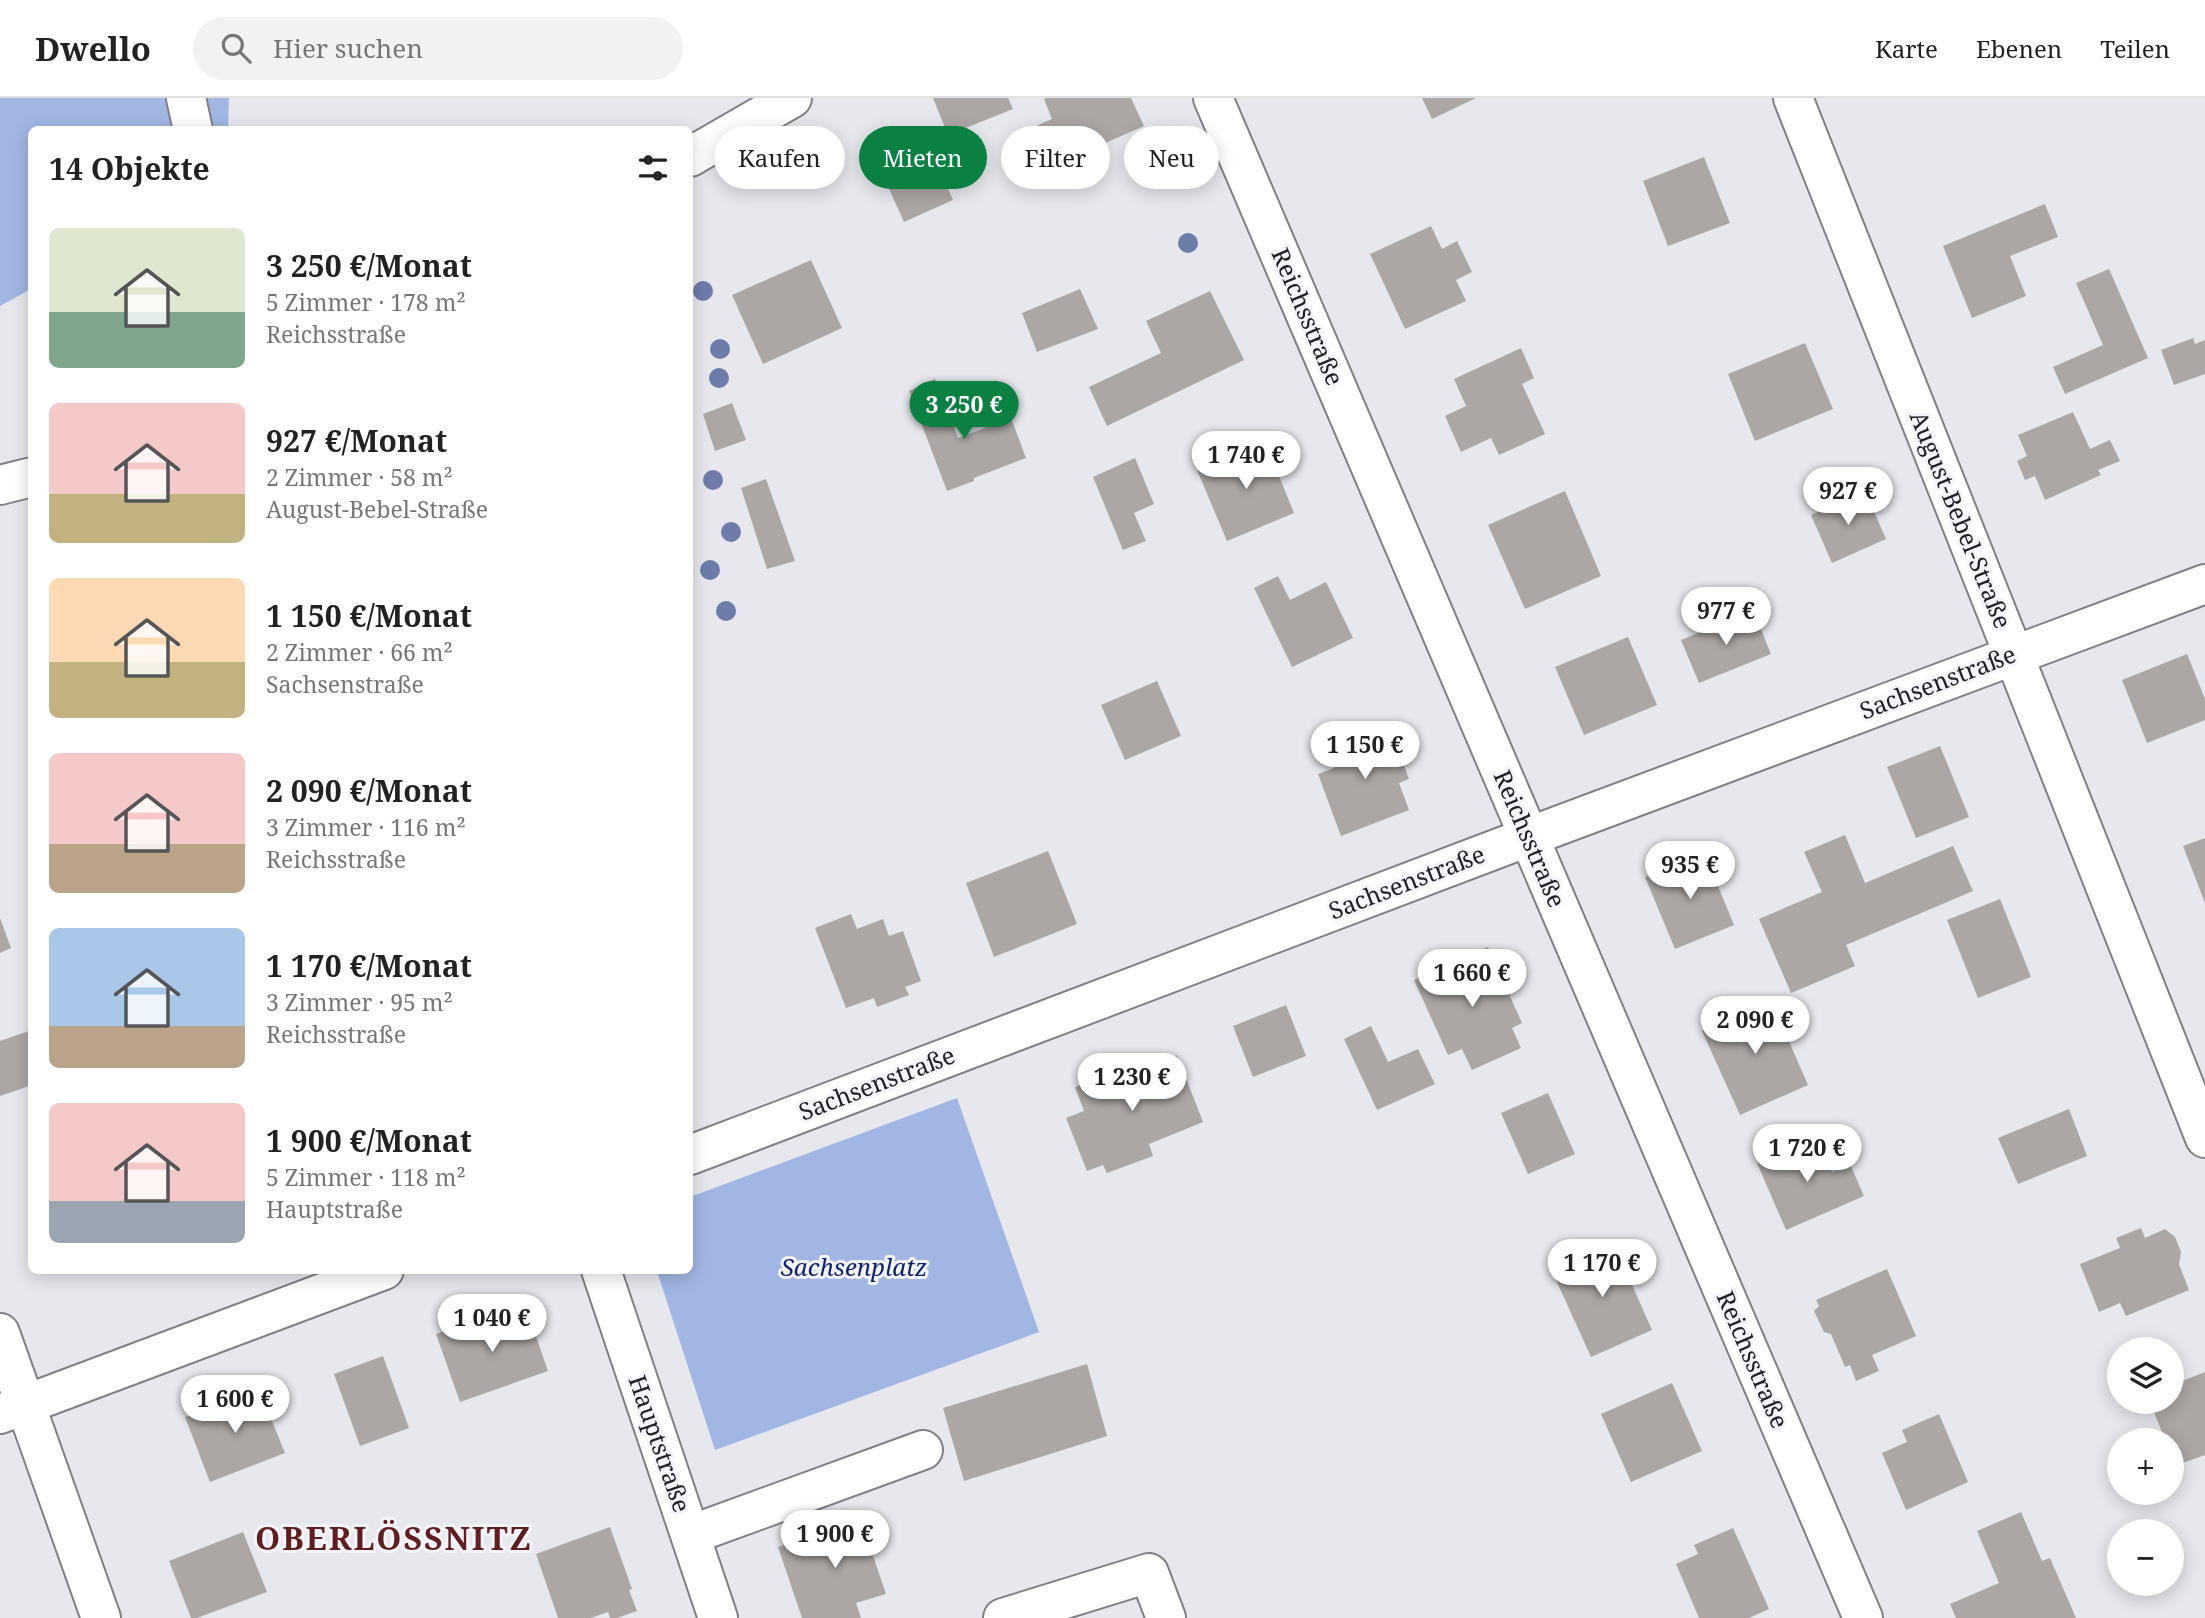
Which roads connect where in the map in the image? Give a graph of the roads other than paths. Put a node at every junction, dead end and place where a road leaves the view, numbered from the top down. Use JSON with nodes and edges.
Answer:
{"nodes":[{"id":1,"x":186,"y":98,"type":"edge"},
{"id":2,"x":792,"y":98,"type":"edge"},
{"id":3,"x":1213,"y":98,"type":"edge"},
{"id":4,"x":1793,"y":98,"type":"edge"},
{"id":5,"x":192,"y":126,"type":"edge"},
{"id":6,"x":693,"y":155,"type":"edge"},
{"id":7,"x":28,"y":478,"type":"edge"},
{"id":8,"x":0,"y":485,"type":"edge"},
{"id":9,"x":2205,"y":584,"type":"edge"},
{"id":10,"x":2014,"y":655,"type":"junction"},
{"id":11,"x":1528,"y":837,"type":"junction"},
{"id":12,"x":2205,"y":1138,"type":"edge"},
{"id":13,"x":693,"y":1154,"type":"edge"},
{"id":14,"x":372,"y":1274,"type":"edge"},
{"id":15,"x":602,"y":1274,"type":"edge"},
{"id":16,"x":0,"y":1333,"type":"edge"},
{"id":17,"x":13,"y":1410,"type":"edge"},
{"id":18,"x":923,"y":1450,"type":"dead end"},
{"id":19,"x":690,"y":1535,"type":"junction"},
{"id":20,"x":101,"y":1618,"type":"edge"},
{"id":21,"x":718,"y":1618,"type":"edge"},
{"id":22,"x":1003,"y":1618,"type":"edge"},
{"id":23,"x":1167,"y":1618,"type":"edge"},
{"id":24,"x":1863,"y":1618,"type":"edge"}],
"edges":[{"from":1,"to":5,"type":"street"},
{"from":2,"to":6,"type":"street"},
{"from":3,"to":11,"type":"street","name":"Reichsstraße"},
{"from":4,"to":10,"type":"street","name":"August-Bebel-Straße"},
{"from":7,"to":8,"type":"street"},
{"from":9,"to":10,"type":"street","name":"Sachsenstraße"},
{"from":10,"to":11,"type":"street","name":"Sachsenstraße"},
{"from":10,"to":12,"type":"street","name":"August-Bebel-Straße"},
{"from":11,"to":13,"type":"street","name":"Sachsenstraße"},
{"from":11,"to":24,"type":"street","name":"Reichsstraße"},
{"from":14,"to":17,"type":"street"},
{"from":15,"to":19,"type":"street","name":"Hauptstraße"},
{"from":16,"to":17,"type":"street"},
{"from":17,"to":20,"type":"street"},
{"from":18,"to":19,"type":"street"},
{"from":19,"to":21,"type":"street","name":"Hauptstraße"},
{"from":22,"to":23,"type":"street"}]}
